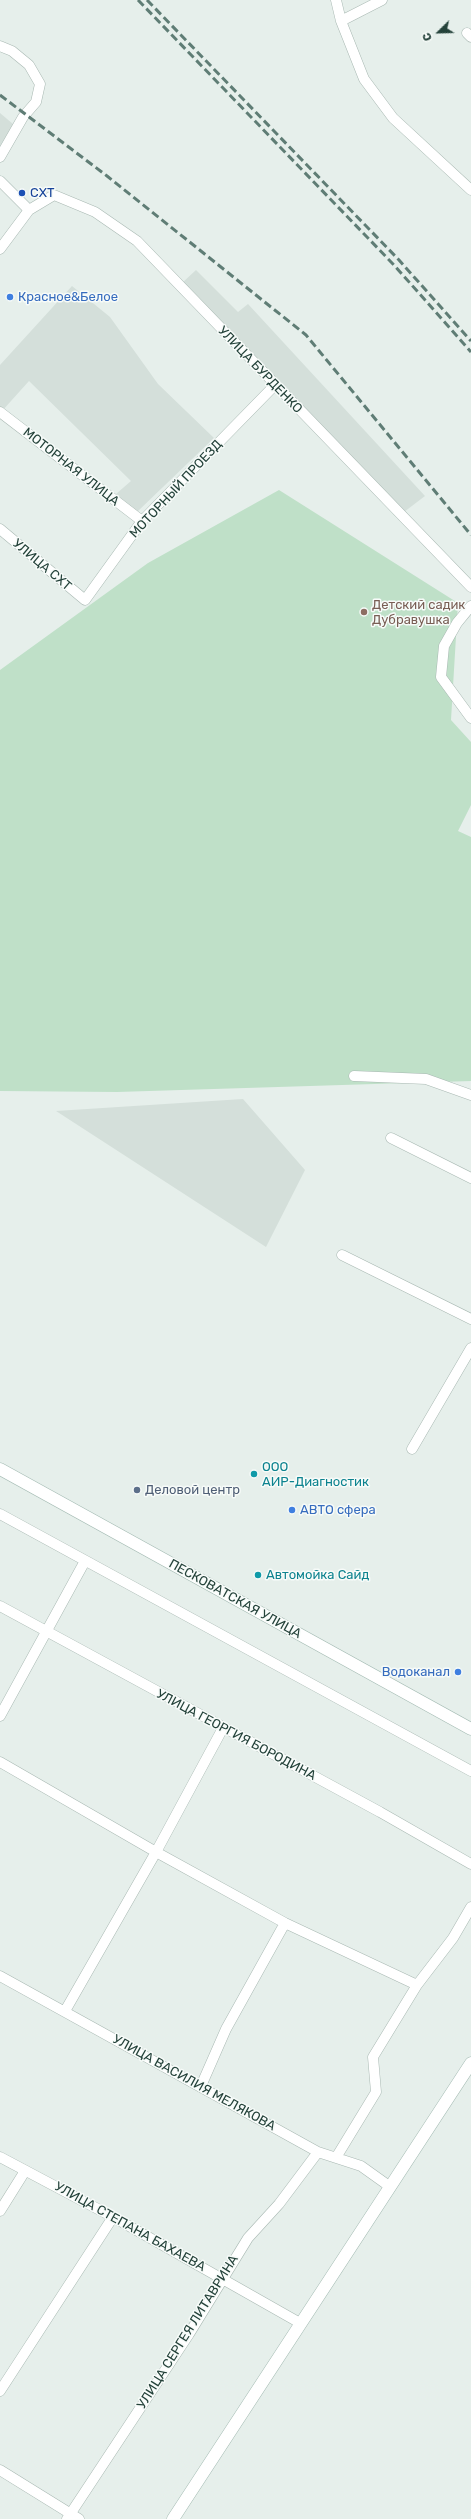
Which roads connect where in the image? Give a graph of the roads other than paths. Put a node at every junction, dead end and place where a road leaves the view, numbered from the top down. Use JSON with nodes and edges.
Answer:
{"nodes":[{"id":1,"x":336,"y":0,"type":"edge"},
{"id":2,"x":382,"y":0,"type":"edge"},
{"id":3,"x":341,"y":21,"type":"junction"},
{"id":4,"x":0,"y":46,"type":"edge"},
{"id":5,"x":0,"y":157,"type":"edge"},
{"id":6,"x":0,"y":181,"type":"edge"},
{"id":7,"x":471,"y":190,"type":"edge"},
{"id":8,"x":29,"y":210,"type":"junction"},
{"id":9,"x":0,"y":249,"type":"edge"},
{"id":10,"x":275,"y":385,"type":"junction"},
{"id":11,"x":0,"y":412,"type":"edge"},
{"id":12,"x":142,"y":522,"type":"junction"},
{"id":13,"x":0,"y":529,"type":"edge"},
{"id":14,"x":471,"y":587,"type":"edge"},
{"id":15,"x":85,"y":600,"type":"joint"},
{"id":16,"x":471,"y":606,"type":"edge"},
{"id":17,"x":471,"y":718,"type":"edge"},
{"id":18,"x":354,"y":1076,"type":"dead end"},
{"id":19,"x":471,"y":1095,"type":"edge"},
{"id":20,"x":391,"y":1138,"type":"dead end"},
{"id":21,"x":471,"y":1178,"type":"edge"},
{"id":22,"x":342,"y":1255,"type":"dead end"},
{"id":23,"x":471,"y":1319,"type":"edge"},
{"id":24,"x":471,"y":1348,"type":"edge"},
{"id":25,"x":412,"y":1449,"type":"dead end"},
{"id":26,"x":0,"y":1469,"type":"edge"},
{"id":27,"x":0,"y":1514,"type":"edge"},
{"id":28,"x":85,"y":1561,"type":"junction"},
{"id":29,"x":0,"y":1606,"type":"edge"},
{"id":30,"x":48,"y":1632,"type":"junction"},
{"id":31,"x":0,"y":1716,"type":"edge"},
{"id":32,"x":223,"y":1728,"type":"junction"},
{"id":33,"x":471,"y":1729,"type":"edge"},
{"id":34,"x":0,"y":1762,"type":"edge"},
{"id":35,"x":471,"y":1771,"type":"edge"},
{"id":36,"x":156,"y":1852,"type":"junction"},
{"id":37,"x":471,"y":1864,"type":"edge"},
{"id":38,"x":471,"y":1907,"type":"edge"},
{"id":39,"x":285,"y":1923,"type":"junction"},
{"id":40,"x":0,"y":1976,"type":"edge"},
{"id":41,"x":417,"y":1985,"type":"junction"},
{"id":42,"x":65,"y":2011,"type":"junction"},
{"id":43,"x":471,"y":2063,"type":"edge"},
{"id":44,"x":201,"y":2086,"type":"junction"},
{"id":45,"x":318,"y":2152,"type":"junction"},
{"id":46,"x":337,"y":2156,"type":"junction"},
{"id":47,"x":0,"y":2157,"type":"edge"},
{"id":48,"x":25,"y":2171,"type":"junction"},
{"id":49,"x":389,"y":2186,"type":"junction"},
{"id":50,"x":0,"y":2211,"type":"edge"},
{"id":51,"x":113,"y":2217,"type":"junction"},
{"id":52,"x":221,"y":2278,"type":"junction"},
{"id":53,"x":300,"y":2322,"type":"junction"},
{"id":54,"x":0,"y":2391,"type":"edge"},
{"id":55,"x":0,"y":2470,"type":"edge"},
{"id":56,"x":69,"y":2516,"type":"edge"},
{"id":57,"x":79,"y":2519,"type":"edge"},
{"id":58,"x":173,"y":2519,"type":"edge"}],
"edges":[{"from":1,"to":3,"type":"street"},
{"from":2,"to":3,"type":"street"},
{"from":3,"to":7,"type":"street"},
{"from":4,"to":5,"type":"street"},
{"from":6,"to":8,"type":"street"},
{"from":8,"to":9,"type":"street"},
{"from":8,"to":10,"type":"street","name":"УЛИЦА БУРДЕНКО"},
{"from":10,"to":12,"type":"street","name":"МОТОРНЫЙ ПРОЕЗД"},
{"from":10,"to":14,"type":"street","name":"УЛИЦА БУРДЕНКО"},
{"from":11,"to":12,"type":"street","name":"МОТОРНАЯ УЛИЦА"},
{"from":12,"to":15,"type":"street","name":"МОТОРНЫЙ ПРОЕЗД"},
{"from":13,"to":15,"type":"street","name":"УЛИЦА СХТ"},
{"from":16,"to":17,"type":"street"},
{"from":18,"to":19,"type":"street"},
{"from":20,"to":21,"type":"street"},
{"from":22,"to":23,"type":"street"},
{"from":24,"to":25,"type":"street"},
{"from":26,"to":33,"type":"main road","name":"ПЕСКОВАТСКАЯ УЛИЦА"},
{"from":27,"to":28,"type":"street"},
{"from":28,"to":30,"type":"street"},
{"from":28,"to":35,"type":"street"},
{"from":29,"to":30,"type":"street","name":"УЛИЦА ГЕОРГИЯ БОРОДИНА"},
{"from":30,"to":31,"type":"street"},
{"from":30,"to":32,"type":"street","name":"УЛИЦА ГЕОРГИЯ БОРОДИНА"},
{"from":32,"to":36,"type":"street"},
{"from":32,"to":37,"type":"street","name":"УЛИЦА ГЕОРГИЯ БОРОДИНА"},
{"from":34,"to":36,"type":"street"},
{"from":36,"to":39,"type":"street"},
{"from":36,"to":42,"type":"street"},
{"from":38,"to":41,"type":"street"},
{"from":39,"to":41,"type":"street"},
{"from":39,"to":44,"type":"street"},
{"from":40,"to":42,"type":"street","name":"УЛИЦА ВАСИЛИЯ МЕЛЯКОВА"},
{"from":41,"to":46,"type":"street"},
{"from":42,"to":44,"type":"street","name":"УЛИЦА ВАСИЛИЯ МЕЛЯКОВА"},
{"from":43,"to":49,"type":"main road"},
{"from":44,"to":45,"type":"street","name":"УЛИЦА ВАСИЛИЯ МЕЛЯКОВА"},
{"from":45,"to":46,"type":"street","name":"УЛИЦА ВАСИЛИЯ МЕЛЯКОВА"},
{"from":45,"to":52,"type":"street","name":"УЛИЦА СЕРГЕЯ ЛИТАВРИНА"},
{"from":46,"to":49,"type":"street","name":"УЛИЦА ВАСИЛИЯ МЕЛЯКОВА"},
{"from":47,"to":48,"type":"street","name":"УЛИЦА СТЕПАНА БАХАЕВА"},
{"from":48,"to":50,"type":"street"},
{"from":48,"to":51,"type":"street","name":"УЛИЦА СТЕПАНА БАХАЕВА"},
{"from":49,"to":53,"type":"main road"},
{"from":51,"to":52,"type":"street","name":"УЛИЦА СТЕПАНА БАХАЕВА"},
{"from":51,"to":54,"type":"street"},
{"from":52,"to":53,"type":"street","name":"УЛИЦА СТЕПАНА БАХАЕВА"},
{"from":52,"to":56,"type":"street","name":"УЛИЦА СЕРГЕЯ ЛИТАВРИНА"},
{"from":53,"to":58,"type":"main road"},
{"from":55,"to":56,"type":"street"},
{"from":56,"to":57,"type":"street"}]}
